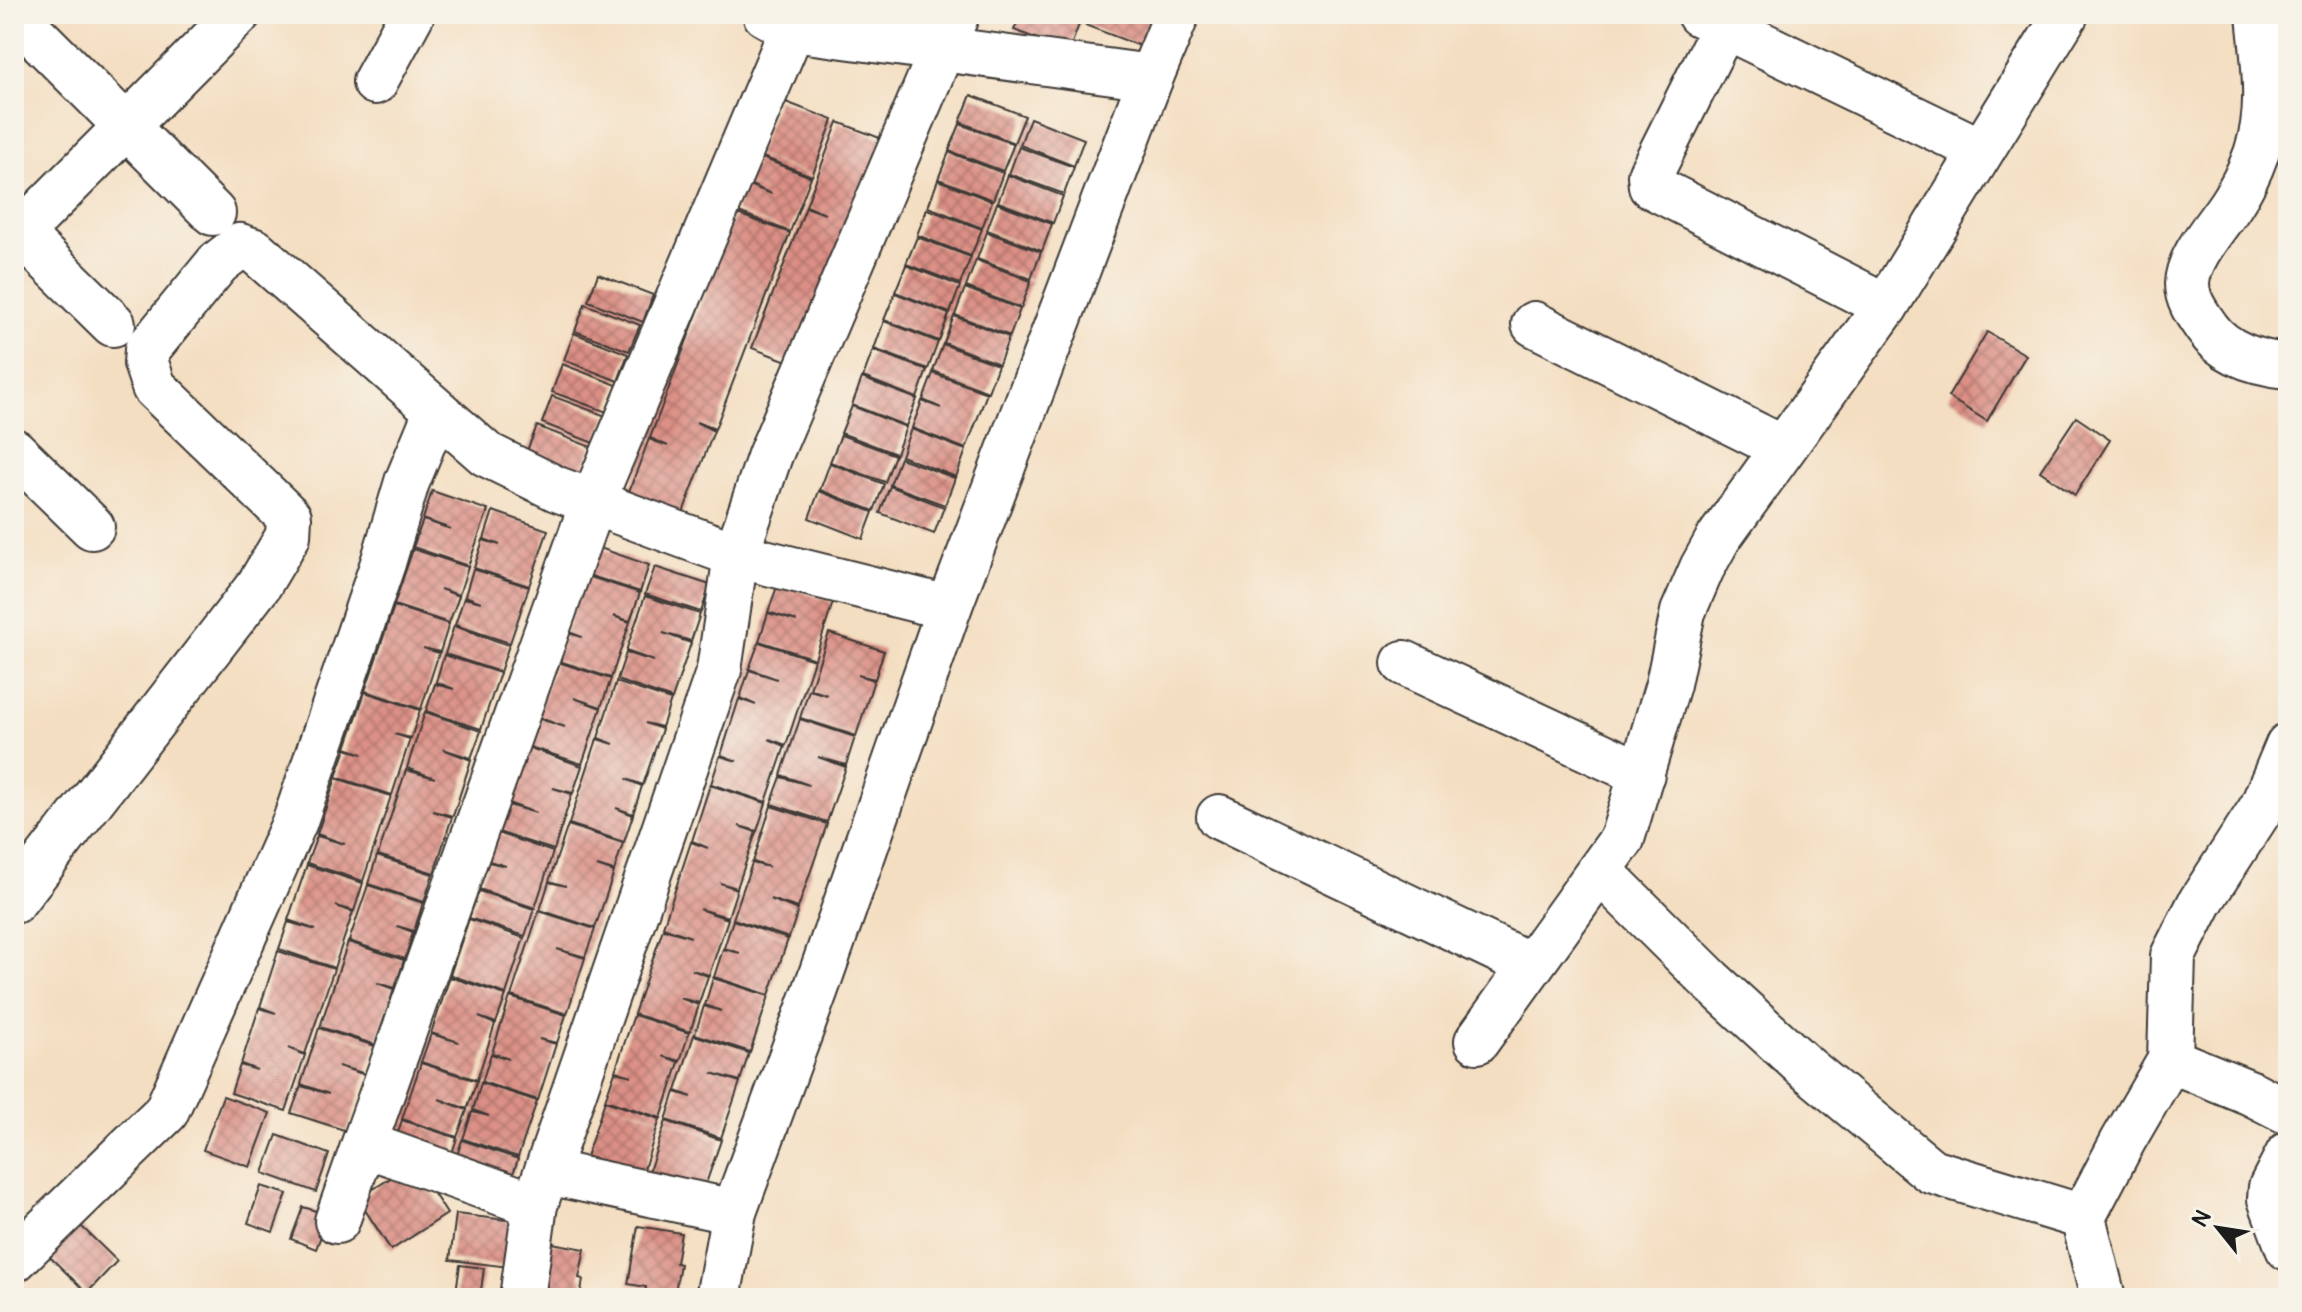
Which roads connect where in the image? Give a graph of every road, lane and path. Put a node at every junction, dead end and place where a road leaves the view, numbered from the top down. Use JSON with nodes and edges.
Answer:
{"nodes":[{"id":1,"x":14,"y":14,"type":"edge"},
{"id":2,"x":238,"y":14,"type":"edge"},
{"id":3,"x":412,"y":14,"type":"edge"},
{"id":4,"x":1177,"y":14,"type":"edge"},
{"id":5,"x":2066,"y":14,"type":"edge"},
{"id":6,"x":2259,"y":14,"type":"edge"},
{"id":7,"x":1712,"y":20,"type":"edge"},
{"id":8,"x":779,"y":22,"type":"edge"},
{"id":9,"x":950,"y":32,"type":"edge"},
{"id":10,"x":1151,"y":77,"type":"junction"},
{"id":11,"x":375,"y":82,"type":"dead end"},
{"id":12,"x":126,"y":126,"type":"junction"},
{"id":13,"x":1980,"y":150,"type":"junction"},
{"id":14,"x":213,"y":213,"type":"dead end"},
{"id":15,"x":16,"y":233,"type":"edge"},
{"id":16,"x":1886,"y":306,"type":"junction"},
{"id":17,"x":113,"y":324,"type":"dead end"},
{"id":18,"x":1534,"y":324,"type":"dead end"},
{"id":19,"x":2288,"y":366,"type":"edge"},
{"id":20,"x":436,"y":412,"type":"junction"},
{"id":21,"x":1783,"y":448,"type":"junction"},
{"id":22,"x":14,"y":451,"type":"edge"},
{"id":23,"x":593,"y":501,"type":"junction"},
{"id":24,"x":92,"y":527,"type":"dead end"},
{"id":25,"x":736,"y":555,"type":"junction"},
{"id":26,"x":949,"y":608,"type":"junction"},
{"id":27,"x":1404,"y":663,"type":"dead end"},
{"id":28,"x":2288,"y":745,"type":"edge"},
{"id":29,"x":1642,"y":774,"type":"junction"},
{"id":30,"x":1219,"y":817,"type":"dead end"},
{"id":31,"x":1600,"y":871,"type":"junction"},
{"id":32,"x":14,"y":901,"type":"edge"},
{"id":33,"x":1530,"y":965,"type":"junction"},
{"id":34,"x":1477,"y":1041,"type":"dead end"},
{"id":35,"x":2170,"y":1060,"type":"junction"},
{"id":36,"x":2288,"y":1112,"type":"edge"},
{"id":37,"x":364,"y":1144,"type":"junction"},
{"id":38,"x":2288,"y":1154,"type":"edge"},
{"id":39,"x":542,"y":1189,"type":"junction"},
{"id":40,"x":734,"y":1212,"type":"junction"},
{"id":41,"x":2083,"y":1217,"type":"junction"},
{"id":42,"x":337,"y":1221,"type":"dead end"},
{"id":43,"x":2288,"y":1248,"type":"edge"},
{"id":44,"x":18,"y":1250,"type":"edge"},
{"id":45,"x":522,"y":1298,"type":"edge"},
{"id":46,"x":718,"y":1298,"type":"edge"},
{"id":47,"x":2103,"y":1298,"type":"edge"}],
"edges":[{"from":1,"to":12,"type":"street"},
{"from":2,"to":12,"type":"street"},
{"from":3,"to":11,"type":"street"},
{"from":4,"to":10,"type":"street"},
{"from":5,"to":13,"type":"street"},
{"from":6,"to":19,"type":"street"},
{"from":7,"to":13,"type":"street"},
{"from":7,"to":16,"type":"street"},
{"from":8,"to":9,"type":"street"},
{"from":8,"to":23,"type":"street"},
{"from":9,"to":10,"type":"street"},
{"from":9,"to":25,"type":"street"},
{"from":10,"to":26,"type":"street"},
{"from":12,"to":14,"type":"street"},
{"from":12,"to":15,"type":"street"},
{"from":13,"to":16,"type":"street"},
{"from":15,"to":17,"type":"street"},
{"from":16,"to":21,"type":"street"},
{"from":18,"to":21,"type":"street"},
{"from":20,"to":23,"type":"street"},
{"from":20,"to":32,"type":"street"},
{"from":20,"to":44,"type":"street"},
{"from":21,"to":29,"type":"street"},
{"from":22,"to":24,"type":"street"},
{"from":23,"to":25,"type":"street"},
{"from":23,"to":37,"type":"street"},
{"from":25,"to":26,"type":"street"},
{"from":25,"to":39,"type":"street"},
{"from":26,"to":40,"type":"street"},
{"from":27,"to":29,"type":"street"},
{"from":28,"to":35,"type":"street"},
{"from":29,"to":31,"type":"street"},
{"from":30,"to":33,"type":"street"},
{"from":31,"to":33,"type":"street"},
{"from":31,"to":41,"type":"street"},
{"from":33,"to":34,"type":"street"},
{"from":35,"to":36,"type":"street"},
{"from":35,"to":41,"type":"street"},
{"from":37,"to":39,"type":"street"},
{"from":37,"to":42,"type":"street"},
{"from":38,"to":43,"type":"street"},
{"from":39,"to":40,"type":"street"},
{"from":39,"to":45,"type":"street"},
{"from":40,"to":46,"type":"street"},
{"from":41,"to":47,"type":"street"}]}
